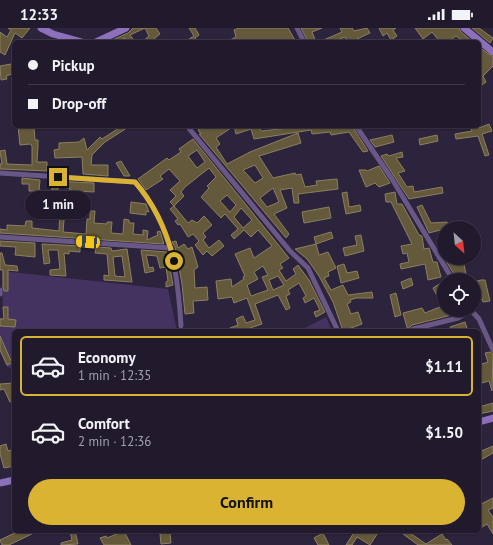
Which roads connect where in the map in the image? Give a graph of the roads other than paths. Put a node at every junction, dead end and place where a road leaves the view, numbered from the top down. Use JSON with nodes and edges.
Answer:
{"nodes":[{"id":1,"x":42,"y":28,"type":"edge"},
{"id":2,"x":126,"y":28,"type":"edge"},
{"id":3,"x":297,"y":28,"type":"edge"},
{"id":4,"x":464,"y":28,"type":"edge"},
{"id":5,"x":75,"y":40,"type":"edge"},
{"id":6,"x":100,"y":40,"type":"edge"},
{"id":7,"x":303,"y":40,"type":"edge"},
{"id":8,"x":478,"y":40,"type":"edge"},
{"id":9,"x":481,"y":42,"type":"edge"},
{"id":10,"x":493,"y":52,"type":"edge"},
{"id":11,"x":188,"y":128,"type":"edge"},
{"id":12,"x":357,"y":128,"type":"edge"},
{"id":13,"x":0,"y":173,"type":"edge"},
{"id":14,"x":0,"y":237,"type":"edge"},
{"id":15,"x":171,"y":248,"type":"junction"},
{"id":16,"x":449,"y":273,"type":"edge"},
{"id":17,"x":0,"y":290,"type":"edge"},
{"id":18,"x":0,"y":294,"type":"edge"},
{"id":19,"x":460,"y":317,"type":"edge"},
{"id":20,"x":477,"y":317,"type":"edge"},
{"id":21,"x":181,"y":326,"type":"dead end"},
{"id":22,"x":337,"y":329,"type":"edge"},
{"id":23,"x":413,"y":329,"type":"dead end"},
{"id":24,"x":493,"y":350,"type":"edge"},
{"id":25,"x":493,"y":418,"type":"edge"},
{"id":26,"x":481,"y":421,"type":"edge"},
{"id":27,"x":12,"y":480,"type":"edge"},
{"id":28,"x":0,"y":483,"type":"edge"}],
"edges":[{"from":1,"to":5,"type":"street"},
{"from":2,"to":6,"type":"street"},
{"from":3,"to":7,"type":"street"},
{"from":4,"to":8,"type":"street"},
{"from":9,"to":10,"type":"street"},
{"from":11,"to":22,"type":"street"},
{"from":12,"to":16,"type":"street"},
{"from":13,"to":15,"type":"street"},
{"from":14,"to":15,"type":"street"},
{"from":15,"to":21,"type":"street"},
{"from":17,"to":18,"type":"street"},
{"from":19,"to":23,"type":"street"},
{"from":20,"to":24,"type":"street"},
{"from":25,"to":26,"type":"street"},
{"from":27,"to":28,"type":"street"}]}
